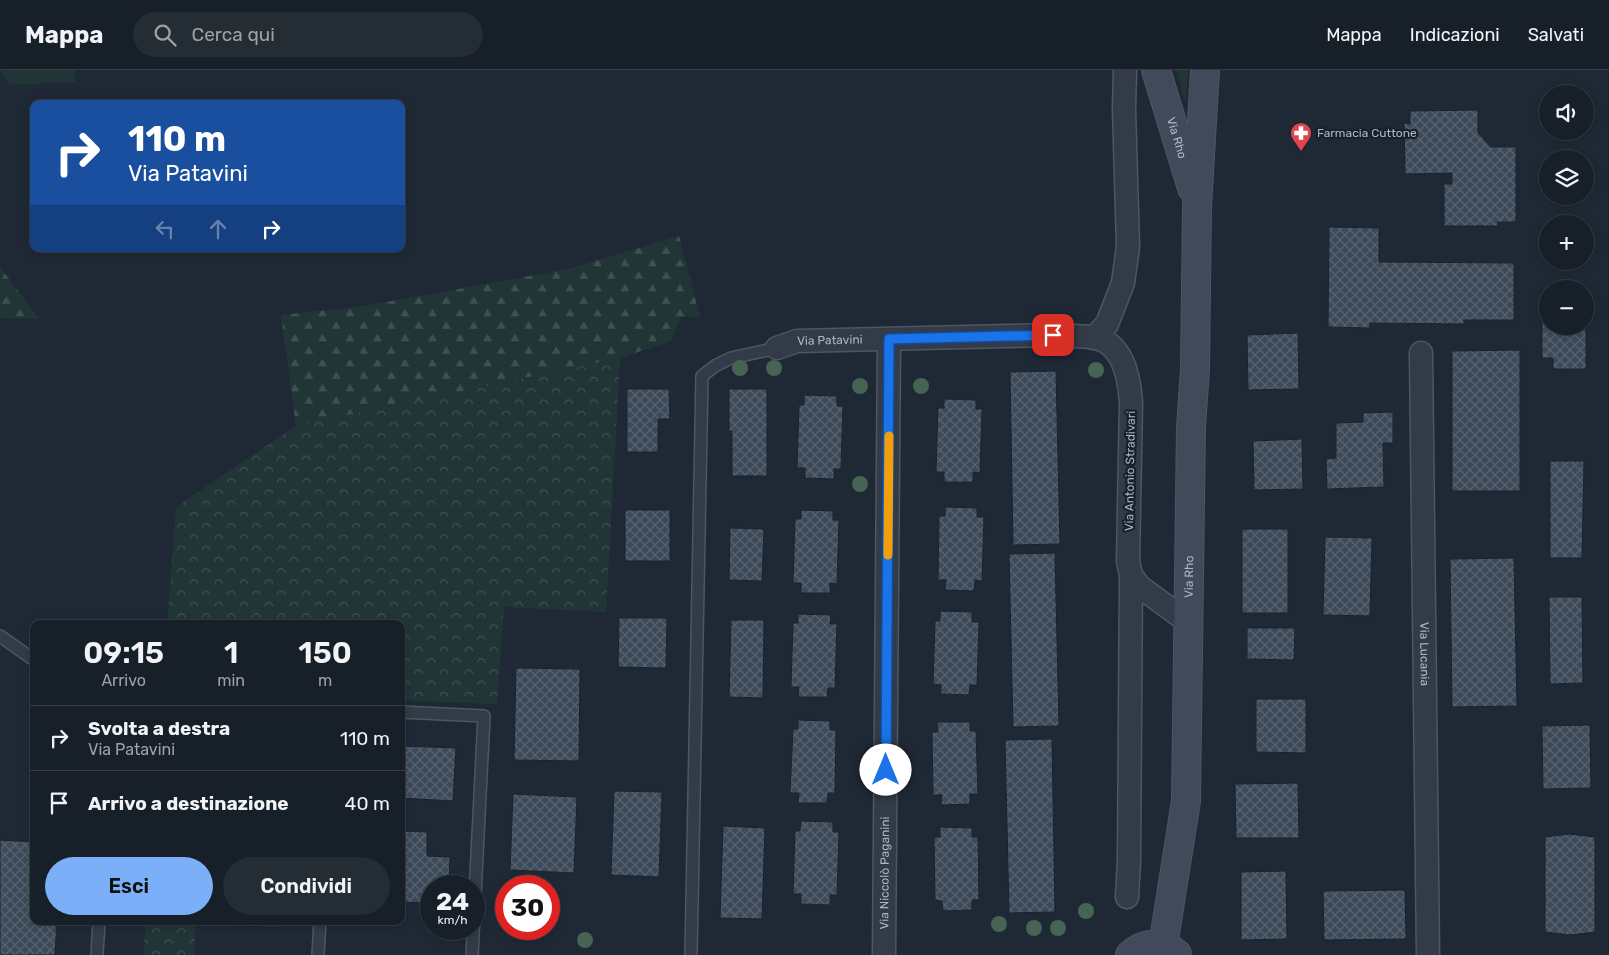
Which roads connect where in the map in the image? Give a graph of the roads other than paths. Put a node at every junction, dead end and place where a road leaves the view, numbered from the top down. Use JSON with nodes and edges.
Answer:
{"nodes":[{"id":1,"x":1125,"y":70,"type":"edge"},
{"id":2,"x":1156,"y":70,"type":"edge"},
{"id":3,"x":1206,"y":70,"type":"edge"},
{"id":4,"x":1197,"y":207,"type":"junction"},
{"id":5,"x":1094,"y":338,"type":"junction"},
{"id":6,"x":889,"y":339,"type":"junction"},
{"id":7,"x":777,"y":348,"type":"joint"},
{"id":8,"x":1421,"y":353,"type":"dead end"},
{"id":9,"x":1131,"y":575,"type":"junction"},
{"id":10,"x":1188,"y":622,"type":"junction"},
{"id":11,"x":0,"y":636,"type":"edge"},
{"id":12,"x":30,"y":657,"type":"edge"},
{"id":13,"x":405,"y":712,"type":"edge"},
{"id":14,"x":1127,"y":897,"type":"dead end"},
{"id":15,"x":99,"y":925,"type":"edge"},
{"id":16,"x":320,"y":925,"type":"edge"},
{"id":17,"x":1171,"y":950,"type":"edge"},
{"id":18,"x":97,"y":955,"type":"edge"},
{"id":19,"x":318,"y":955,"type":"edge"},
{"id":20,"x":472,"y":955,"type":"edge"},
{"id":21,"x":691,"y":955,"type":"edge"},
{"id":22,"x":884,"y":955,"type":"edge"},
{"id":23,"x":1130,"y":955,"type":"edge"},
{"id":24,"x":1428,"y":955,"type":"edge"}],
"edges":[{"from":1,"to":5,"type":"street"},
{"from":2,"to":4,"type":"main road","name":"Via Rho"},
{"from":3,"to":4,"type":"main road","name":"Via Rho"},
{"from":4,"to":10,"type":"main road","name":"Via Rho"},
{"from":5,"to":6,"type":"street","name":"Via Patavini"},
{"from":5,"to":9,"type":"street","name":"Via Antonio Stradivari"},
{"from":6,"to":7,"type":"street","name":"Via Patavini"},
{"from":6,"to":22,"type":"street","name":"Via Niccolò Paganini"},
{"from":7,"to":21,"type":"lane"},
{"from":8,"to":24,"type":"street","name":"Via Lucania"},
{"from":9,"to":10,"type":"street"},
{"from":9,"to":14,"type":"street","name":"Via Antonio Stradivari"},
{"from":10,"to":17,"type":"main road","name":"Via Rho"},
{"from":11,"to":12,"type":"lane"},
{"from":13,"to":20,"type":"lane"},
{"from":15,"to":18,"type":"lane"},
{"from":16,"to":19,"type":"lane"},
{"from":17,"to":23,"type":"main road"}]}
